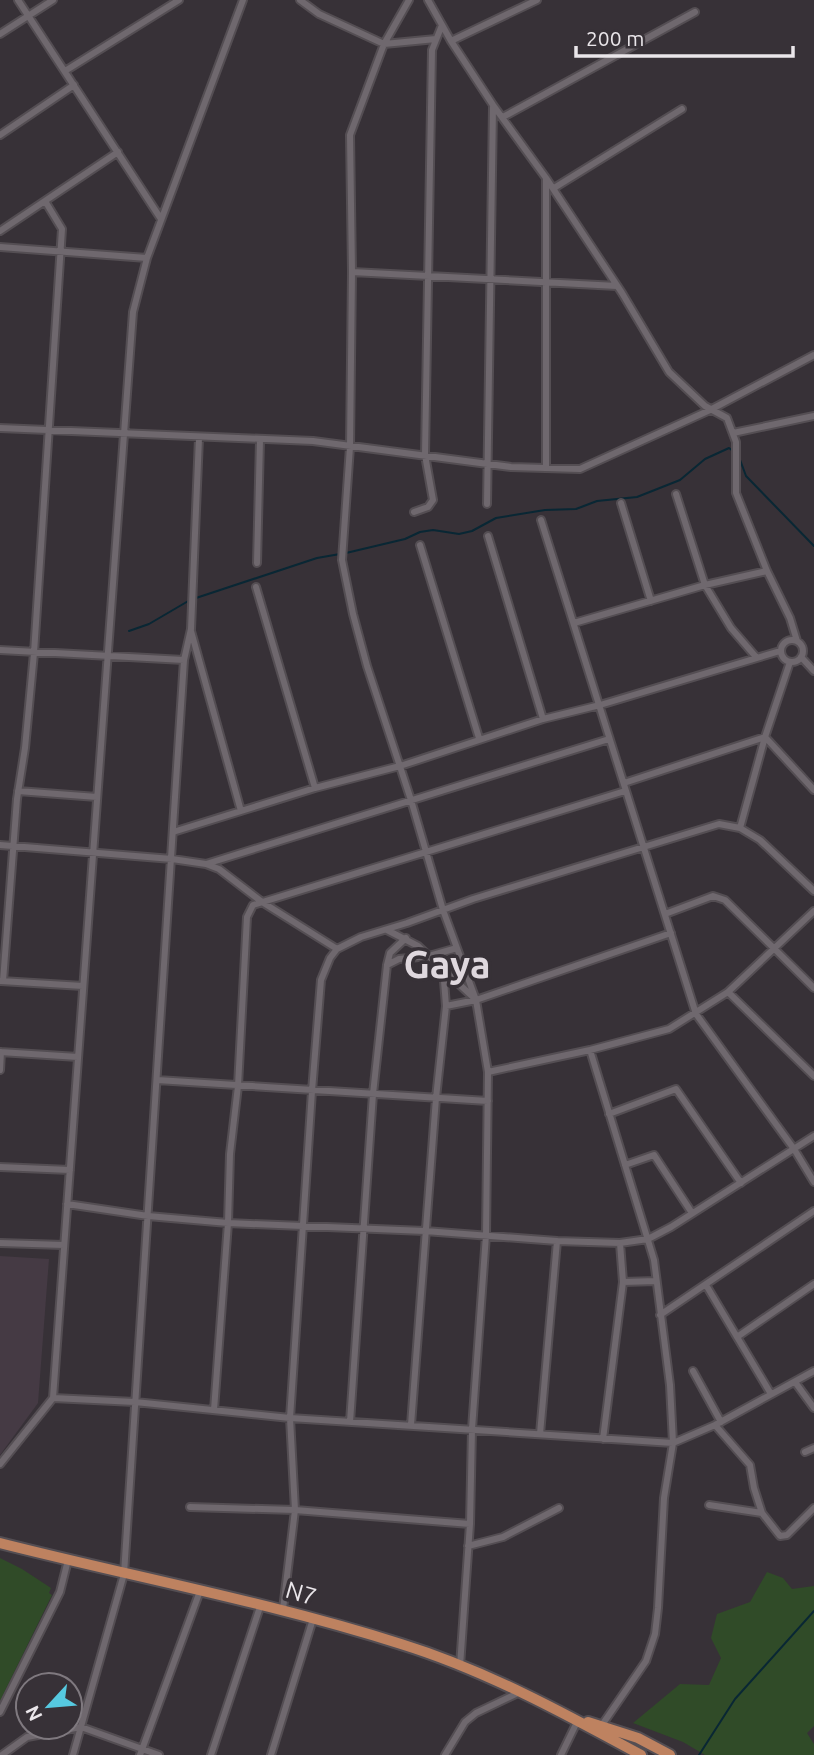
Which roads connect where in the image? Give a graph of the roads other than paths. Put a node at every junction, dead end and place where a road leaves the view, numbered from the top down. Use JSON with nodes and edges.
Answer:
{"nodes":[{"id":1,"x":18,"y":0,"type":"edge"},
{"id":2,"x":53,"y":0,"type":"edge"},
{"id":3,"x":179,"y":0,"type":"edge"},
{"id":4,"x":243,"y":0,"type":"edge"},
{"id":5,"x":300,"y":0,"type":"edge"},
{"id":6,"x":409,"y":0,"type":"edge"},
{"id":7,"x":428,"y":0,"type":"edge"},
{"id":8,"x":537,"y":0,"type":"edge"},
{"id":9,"x":695,"y":12,"type":"dead end"},
{"id":10,"x":29,"y":16,"type":"junction"},
{"id":11,"x":442,"y":25,"type":"junction"},
{"id":12,"x":0,"y":34,"type":"edge"},
{"id":13,"x":436,"y":39,"type":"junction"},
{"id":14,"x":451,"y":41,"type":"junction"},
{"id":15,"x":384,"y":44,"type":"junction"},
{"id":16,"x":65,"y":71,"type":"junction"},
{"id":17,"x":74,"y":85,"type":"junction"},
{"id":18,"x":493,"y":105,"type":"junction"},
{"id":19,"x":681,"y":109,"type":"dead end"},
{"id":20,"x":502,"y":117,"type":"junction"},
{"id":21,"x":0,"y":135,"type":"edge"},
{"id":22,"x":118,"y":152,"type":"junction"},
{"id":23,"x":547,"y":178,"type":"junction"},
{"id":24,"x":554,"y":188,"type":"junction"},
{"id":25,"x":45,"y":201,"type":"junction"},
{"id":26,"x":161,"y":219,"type":"junction"},
{"id":27,"x":0,"y":231,"type":"edge"},
{"id":28,"x":0,"y":247,"type":"edge"},
{"id":29,"x":60,"y":252,"type":"junction"},
{"id":30,"x":147,"y":258,"type":"junction"},
{"id":31,"x":352,"y":272,"type":"junction"},
{"id":32,"x":428,"y":276,"type":"junction"},
{"id":33,"x":490,"y":279,"type":"junction"},
{"id":34,"x":546,"y":282,"type":"junction"},
{"id":35,"x":617,"y":286,"type":"junction"},
{"id":36,"x":814,"y":355,"type":"edge"},
{"id":37,"x":710,"y":410,"type":"junction"},
{"id":38,"x":814,"y":416,"type":"edge"},
{"id":39,"x":0,"y":428,"type":"edge"},
{"id":40,"x":49,"y":431,"type":"junction"},
{"id":41,"x":733,"y":433,"type":"junction"},
{"id":42,"x":124,"y":434,"type":"junction"},
{"id":43,"x":199,"y":438,"type":"junction"},
{"id":44,"x":260,"y":440,"type":"junction"},
{"id":45,"x":349,"y":447,"type":"junction"},
{"id":46,"x":425,"y":455,"type":"junction"},
{"id":47,"x":486,"y":464,"type":"junction"},
{"id":48,"x":546,"y":468,"type":"junction"},
{"id":49,"x":676,"y":494,"type":"dead end"},
{"id":50,"x":487,"y":503,"type":"dead end"},
{"id":51,"x":621,"y":503,"type":"dead end"},
{"id":52,"x":414,"y":512,"type":"dead end"},
{"id":53,"x":541,"y":520,"type":"dead end"},
{"id":54,"x":488,"y":536,"type":"dead end"},
{"id":55,"x":420,"y":545,"type":"dead end"},
{"id":56,"x":257,"y":563,"type":"dead end"},
{"id":57,"x":767,"y":572,"type":"junction"},
{"id":58,"x":705,"y":585,"type":"junction"},
{"id":59,"x":256,"y":587,"type":"dead end"},
{"id":60,"x":651,"y":601,"type":"junction"},
{"id":61,"x":574,"y":623,"type":"junction"},
{"id":62,"x":191,"y":629,"type":"junction"},
{"id":63,"x":797,"y":641,"type":"junction"},
{"id":64,"x":0,"y":650,"type":"edge"},
{"id":65,"x":780,"y":650,"type":"junction"},
{"id":66,"x":34,"y":653,"type":"junction"},
{"id":67,"x":107,"y":656,"type":"junction"},
{"id":68,"x":756,"y":657,"type":"junction"},
{"id":69,"x":801,"y":657,"type":"junction"},
{"id":70,"x":184,"y":660,"type":"junction"},
{"id":71,"x":790,"y":662,"type":"junction"},
{"id":72,"x":814,"y":671,"type":"edge"},
{"id":73,"x":600,"y":705,"type":"junction"},
{"id":74,"x":543,"y":719,"type":"junction"},
{"id":75,"x":765,"y":737,"type":"junction"},
{"id":76,"x":479,"y":738,"type":"junction"},
{"id":77,"x":609,"y":739,"type":"junction"},
{"id":78,"x":400,"y":766,"type":"junction"},
{"id":79,"x":624,"y":783,"type":"junction"},
{"id":80,"x":315,"y":788,"type":"junction"},
{"id":81,"x":814,"y":790,"type":"edge"},
{"id":82,"x":18,"y":791,"type":"junction"},
{"id":83,"x":625,"y":791,"type":"junction"},
{"id":84,"x":97,"y":797,"type":"junction"},
{"id":85,"x":411,"y":800,"type":"junction"},
{"id":86,"x":241,"y":811,"type":"junction"},
{"id":87,"x":740,"y":828,"type":"junction"},
{"id":88,"x":173,"y":832,"type":"junction"},
{"id":89,"x":0,"y":845,"type":"edge"},
{"id":90,"x":14,"y":846,"type":"junction"},
{"id":91,"x":644,"y":847,"type":"junction"},
{"id":92,"x":93,"y":852,"type":"junction"},
{"id":93,"x":426,"y":853,"type":"junction"},
{"id":94,"x":172,"y":859,"type":"junction"},
{"id":95,"x":206,"y":864,"type":"junction"},
{"id":96,"x":814,"y":891,"type":"edge"},
{"id":97,"x":262,"y":902,"type":"junction"},
{"id":98,"x":443,"y":910,"type":"junction"},
{"id":99,"x":814,"y":911,"type":"edge"},
{"id":100,"x":665,"y":914,"type":"junction"},
{"id":101,"x":387,"y":930,"type":"junction"},
{"id":102,"x":671,"y":933,"type":"junction"},
{"id":103,"x":406,"y":937,"type":"junction"},
{"id":104,"x":457,"y":948,"type":"junction"},
{"id":105,"x":773,"y":949,"type":"junction"},
{"id":106,"x":337,"y":950,"type":"junction"},
{"id":107,"x":429,"y":956,"type":"junction"},
{"id":108,"x":387,"y":965,"type":"junction"},
{"id":109,"x":443,"y":968,"type":"junction"},
{"id":110,"x":2,"y":981,"type":"edge"},
{"id":111,"x":83,"y":986,"type":"junction"},
{"id":112,"x":814,"y":988,"type":"edge"},
{"id":113,"x":728,"y":992,"type":"junction"},
{"id":114,"x":476,"y":1000,"type":"junction"},
{"id":115,"x":446,"y":1006,"type":"junction"},
{"id":116,"x":696,"y":1014,"type":"junction"},
{"id":117,"x":590,"y":1050,"type":"junction"},
{"id":118,"x":1,"y":1052,"type":"edge"},
{"id":119,"x":78,"y":1057,"type":"junction"},
{"id":120,"x":0,"y":1070,"type":"edge"},
{"id":121,"x":488,"y":1072,"type":"junction"},
{"id":122,"x":814,"y":1076,"type":"edge"},
{"id":123,"x":157,"y":1080,"type":"junction"},
{"id":124,"x":238,"y":1086,"type":"junction"},
{"id":125,"x":312,"y":1090,"type":"junction"},
{"id":126,"x":373,"y":1094,"type":"junction"},
{"id":127,"x":436,"y":1098,"type":"junction"},
{"id":128,"x":488,"y":1101,"type":"junction"},
{"id":129,"x":609,"y":1114,"type":"junction"},
{"id":130,"x":814,"y":1136,"type":"edge"},
{"id":131,"x":794,"y":1149,"type":"junction"},
{"id":132,"x":625,"y":1165,"type":"junction"},
{"id":133,"x":0,"y":1167,"type":"edge"},
{"id":134,"x":70,"y":1170,"type":"junction"},
{"id":135,"x":814,"y":1182,"type":"edge"},
{"id":136,"x":741,"y":1183,"type":"junction"},
{"id":137,"x":67,"y":1204,"type":"junction"},
{"id":138,"x":814,"y":1211,"type":"edge"},
{"id":139,"x":692,"y":1213,"type":"junction"},
{"id":140,"x":148,"y":1216,"type":"junction"},
{"id":141,"x":228,"y":1223,"type":"junction"},
{"id":142,"x":304,"y":1225,"type":"junction"},
{"id":143,"x":363,"y":1228,"type":"junction"},
{"id":144,"x":425,"y":1231,"type":"junction"},
{"id":145,"x":486,"y":1235,"type":"junction"},
{"id":146,"x":648,"y":1239,"type":"junction"},
{"id":147,"x":557,"y":1241,"type":"junction"},
{"id":148,"x":0,"y":1243,"type":"edge"},
{"id":149,"x":620,"y":1243,"type":"junction"},
{"id":150,"x":64,"y":1245,"type":"junction"},
{"id":151,"x":656,"y":1281,"type":"junction"},
{"id":152,"x":623,"y":1282,"type":"junction"},
{"id":153,"x":706,"y":1284,"type":"junction"},
{"id":154,"x":814,"y":1284,"type":"edge"},
{"id":155,"x":660,"y":1315,"type":"junction"},
{"id":156,"x":737,"y":1337,"type":"junction"},
{"id":157,"x":692,"y":1371,"type":"dead end"},
{"id":158,"x":814,"y":1371,"type":"edge"},
{"id":159,"x":795,"y":1381,"type":"junction"},
{"id":160,"x":771,"y":1394,"type":"junction"},
{"id":161,"x":53,"y":1398,"type":"junction"},
{"id":162,"x":135,"y":1402,"type":"junction"},
{"id":163,"x":814,"y":1408,"type":"edge"},
{"id":164,"x":214,"y":1410,"type":"junction"},
{"id":165,"x":290,"y":1418,"type":"junction"},
{"id":166,"x":350,"y":1422,"type":"junction"},
{"id":167,"x":718,"y":1424,"type":"junction"},
{"id":168,"x":411,"y":1425,"type":"junction"},
{"id":169,"x":472,"y":1429,"type":"junction"},
{"id":170,"x":540,"y":1434,"type":"junction"},
{"id":171,"x":603,"y":1439,"type":"junction"},
{"id":172,"x":673,"y":1443,"type":"junction"},
{"id":173,"x":814,"y":1448,"type":"edge"},
{"id":174,"x":805,"y":1452,"type":"dead end"},
{"id":175,"x":0,"y":1464,"type":"edge"},
{"id":176,"x":709,"y":1505,"type":"dead end"},
{"id":177,"x":190,"y":1507,"type":"dead end"},
{"id":178,"x":559,"y":1508,"type":"dead end"},
{"id":179,"x":814,"y":1508,"type":"edge"},
{"id":180,"x":295,"y":1510,"type":"junction"},
{"id":181,"x":762,"y":1513,"type":"junction"},
{"id":182,"x":470,"y":1524,"type":"junction"},
{"id":183,"x":0,"y":1543,"type":"edge"},
{"id":184,"x":468,"y":1546,"type":"junction"},
{"id":185,"x":68,"y":1560,"type":"junction"},
{"id":186,"x":124,"y":1574,"type":"junction"},
{"id":187,"x":200,"y":1591,"type":"junction"},
{"id":188,"x":261,"y":1604,"type":"junction"},
{"id":189,"x":283,"y":1609,"type":"junction"},
{"id":190,"x":313,"y":1619,"type":"junction"},
{"id":191,"x":460,"y":1666,"type":"junction"},
{"id":192,"x":520,"y":1692,"type":"junction"},
{"id":193,"x":0,"y":1712,"type":"edge"},
{"id":194,"x":84,"y":1716,"type":"edge"},
{"id":195,"x":578,"y":1720,"type":"junction"},
{"id":196,"x":602,"y":1725,"type":"junction"},
{"id":197,"x":84,"y":1728,"type":"edge"},
{"id":198,"x":21,"y":1741,"type":"edge"},
{"id":199,"x":141,"y":1752,"type":"edge"},
{"id":200,"x":2,"y":1755,"type":"edge"},
{"id":201,"x":159,"y":1755,"type":"edge"},
{"id":202,"x":211,"y":1755,"type":"edge"},
{"id":203,"x":271,"y":1755,"type":"edge"},
{"id":204,"x":445,"y":1755,"type":"edge"},
{"id":205,"x":561,"y":1755,"type":"edge"},
{"id":206,"x":641,"y":1755,"type":"edge"},
{"id":207,"x":670,"y":1755,"type":"edge"}],
"edges":[{"from":1,"to":10,"type":"street"},
{"from":2,"to":10,"type":"street"},
{"from":3,"to":16,"type":"street"},
{"from":4,"to":26,"type":"street"},
{"from":5,"to":15,"type":"street"},
{"from":6,"to":15,"type":"street"},
{"from":7,"to":11,"type":"street"},
{"from":8,"to":14,"type":"street"},
{"from":9,"to":20,"type":"street"},
{"from":10,"to":12,"type":"street"},
{"from":10,"to":16,"type":"street"},
{"from":11,"to":13,"type":"street"},
{"from":11,"to":14,"type":"street"},
{"from":13,"to":15,"type":"street"},
{"from":13,"to":32,"type":"street"},
{"from":14,"to":18,"type":"street"},
{"from":15,"to":31,"type":"street"},
{"from":16,"to":17,"type":"street"},
{"from":17,"to":21,"type":"street"},
{"from":17,"to":22,"type":"street"},
{"from":18,"to":20,"type":"street"},
{"from":18,"to":33,"type":"street"},
{"from":19,"to":24,"type":"street"},
{"from":20,"to":23,"type":"street"},
{"from":22,"to":25,"type":"street"},
{"from":22,"to":26,"type":"street"},
{"from":23,"to":24,"type":"street"},
{"from":23,"to":34,"type":"street"},
{"from":24,"to":35,"type":"street"},
{"from":25,"to":27,"type":"street"},
{"from":25,"to":29,"type":"street"},
{"from":26,"to":30,"type":"street"},
{"from":28,"to":29,"type":"street"},
{"from":29,"to":30,"type":"street"},
{"from":29,"to":40,"type":"street"},
{"from":30,"to":42,"type":"street"},
{"from":31,"to":32,"type":"street"},
{"from":31,"to":45,"type":"street"},
{"from":32,"to":33,"type":"street"},
{"from":32,"to":46,"type":"street"},
{"from":33,"to":34,"type":"street"},
{"from":33,"to":47,"type":"street"},
{"from":34,"to":35,"type":"street"},
{"from":34,"to":48,"type":"street"},
{"from":35,"to":37,"type":"street"},
{"from":36,"to":37,"type":"street"},
{"from":37,"to":41,"type":"street"},
{"from":37,"to":48,"type":"street"},
{"from":38,"to":41,"type":"street"},
{"from":39,"to":40,"type":"street"},
{"from":40,"to":42,"type":"street"},
{"from":40,"to":66,"type":"street"},
{"from":41,"to":57,"type":"street"},
{"from":42,"to":43,"type":"street"},
{"from":42,"to":67,"type":"street"},
{"from":43,"to":44,"type":"street"},
{"from":43,"to":62,"type":"street"},
{"from":44,"to":45,"type":"street"},
{"from":44,"to":56,"type":"street"},
{"from":45,"to":46,"type":"street"},
{"from":45,"to":78,"type":"street"},
{"from":46,"to":47,"type":"street"},
{"from":46,"to":52,"type":"street"},
{"from":47,"to":48,"type":"street"},
{"from":47,"to":50,"type":"street"},
{"from":49,"to":58,"type":"street"},
{"from":51,"to":60,"type":"street"},
{"from":53,"to":61,"type":"street"},
{"from":54,"to":74,"type":"street"},
{"from":55,"to":76,"type":"street"},
{"from":57,"to":58,"type":"street"},
{"from":57,"to":63,"type":"street"},
{"from":58,"to":60,"type":"street"},
{"from":58,"to":68,"type":"street"},
{"from":59,"to":80,"type":"street"},
{"from":60,"to":61,"type":"street"},
{"from":61,"to":73,"type":"street"},
{"from":62,"to":70,"type":"street"},
{"from":62,"to":86,"type":"street"},
{"from":63,"to":65,"type":"street"},
{"from":63,"to":69,"type":"street"},
{"from":64,"to":66,"type":"street"},
{"from":65,"to":68,"type":"street"},
{"from":65,"to":71,"type":"street"},
{"from":66,"to":67,"type":"street"},
{"from":66,"to":82,"type":"street"},
{"from":67,"to":70,"type":"street"},
{"from":67,"to":84,"type":"street"},
{"from":68,"to":73,"type":"street"},
{"from":69,"to":71,"type":"street"},
{"from":69,"to":72,"type":"street"},
{"from":70,"to":88,"type":"street"},
{"from":71,"to":75,"type":"street"},
{"from":73,"to":74,"type":"street"},
{"from":73,"to":77,"type":"street"},
{"from":74,"to":76,"type":"street"},
{"from":75,"to":79,"type":"street"},
{"from":75,"to":81,"type":"street"},
{"from":75,"to":87,"type":"street"},
{"from":76,"to":78,"type":"street"},
{"from":77,"to":79,"type":"street"},
{"from":77,"to":85,"type":"street"},
{"from":78,"to":80,"type":"street"},
{"from":78,"to":85,"type":"street"},
{"from":79,"to":83,"type":"street"},
{"from":80,"to":86,"type":"street"},
{"from":82,"to":84,"type":"street"},
{"from":82,"to":90,"type":"street"},
{"from":83,"to":91,"type":"street"},
{"from":83,"to":93,"type":"street"},
{"from":84,"to":92,"type":"street"},
{"from":85,"to":93,"type":"street"},
{"from":85,"to":95,"type":"street"},
{"from":86,"to":88,"type":"street"},
{"from":87,"to":91,"type":"street"},
{"from":87,"to":96,"type":"street"},
{"from":88,"to":94,"type":"street"},
{"from":89,"to":90,"type":"street"},
{"from":90,"to":92,"type":"street"},
{"from":90,"to":110,"type":"street"},
{"from":91,"to":98,"type":"street"},
{"from":91,"to":100,"type":"street"},
{"from":92,"to":94,"type":"street"},
{"from":92,"to":111,"type":"street"},
{"from":93,"to":97,"type":"street"},
{"from":93,"to":98,"type":"street"},
{"from":94,"to":95,"type":"street"},
{"from":94,"to":123,"type":"street"},
{"from":95,"to":97,"type":"street"},
{"from":97,"to":106,"type":"street"},
{"from":97,"to":124,"type":"street"},
{"from":98,"to":101,"type":"street"},
{"from":98,"to":104,"type":"street"},
{"from":99,"to":105,"type":"street"},
{"from":100,"to":102,"type":"street"},
{"from":100,"to":105,"type":"street"},
{"from":101,"to":103,"type":"street"},
{"from":101,"to":106,"type":"street"},
{"from":102,"to":114,"type":"street"},
{"from":102,"to":116,"type":"street"},
{"from":103,"to":107,"type":"street"},
{"from":103,"to":108,"type":"street"},
{"from":104,"to":107,"type":"street"},
{"from":104,"to":114,"type":"street"},
{"from":105,"to":112,"type":"street"},
{"from":105,"to":113,"type":"street"},
{"from":106,"to":125,"type":"street"},
{"from":107,"to":108,"type":"street"},
{"from":107,"to":109,"type":"street"},
{"from":108,"to":126,"type":"street"},
{"from":109,"to":114,"type":"street"},
{"from":109,"to":115,"type":"street"},
{"from":110,"to":111,"type":"street"},
{"from":111,"to":119,"type":"street"},
{"from":113,"to":116,"type":"street"},
{"from":113,"to":122,"type":"street"},
{"from":114,"to":115,"type":"street"},
{"from":114,"to":121,"type":"street"},
{"from":115,"to":127,"type":"street"},
{"from":116,"to":117,"type":"street"},
{"from":116,"to":131,"type":"street"},
{"from":117,"to":121,"type":"street"},
{"from":117,"to":129,"type":"street"},
{"from":118,"to":119,"type":"street"},
{"from":118,"to":120,"type":"street"},
{"from":119,"to":134,"type":"street"},
{"from":121,"to":128,"type":"street"},
{"from":123,"to":124,"type":"street"},
{"from":123,"to":140,"type":"street"},
{"from":124,"to":125,"type":"street"},
{"from":124,"to":141,"type":"street"},
{"from":125,"to":126,"type":"street"},
{"from":125,"to":142,"type":"street"},
{"from":126,"to":127,"type":"street"},
{"from":126,"to":143,"type":"street"},
{"from":127,"to":128,"type":"street"},
{"from":127,"to":144,"type":"street"},
{"from":128,"to":145,"type":"street"},
{"from":129,"to":132,"type":"street"},
{"from":129,"to":136,"type":"street"},
{"from":130,"to":131,"type":"street"},
{"from":131,"to":135,"type":"street"},
{"from":131,"to":136,"type":"street"},
{"from":132,"to":139,"type":"street"},
{"from":132,"to":146,"type":"street"},
{"from":133,"to":134,"type":"street"},
{"from":134,"to":137,"type":"street"},
{"from":136,"to":139,"type":"street"},
{"from":137,"to":140,"type":"street"},
{"from":137,"to":150,"type":"street"},
{"from":138,"to":153,"type":"street"},
{"from":139,"to":146,"type":"street"},
{"from":140,"to":141,"type":"street"},
{"from":140,"to":162,"type":"street"},
{"from":141,"to":142,"type":"street"},
{"from":141,"to":164,"type":"street"},
{"from":142,"to":143,"type":"street"},
{"from":142,"to":165,"type":"street"},
{"from":143,"to":144,"type":"street"},
{"from":143,"to":166,"type":"street"},
{"from":144,"to":145,"type":"street"},
{"from":144,"to":168,"type":"street"},
{"from":145,"to":147,"type":"street"},
{"from":145,"to":169,"type":"street"},
{"from":146,"to":149,"type":"street"},
{"from":146,"to":151,"type":"street"},
{"from":147,"to":149,"type":"street"},
{"from":147,"to":170,"type":"street"},
{"from":148,"to":150,"type":"street"},
{"from":149,"to":152,"type":"street"},
{"from":150,"to":161,"type":"street"},
{"from":151,"to":152,"type":"street"},
{"from":151,"to":155,"type":"street"},
{"from":152,"to":171,"type":"street"},
{"from":153,"to":155,"type":"street"},
{"from":153,"to":156,"type":"street"},
{"from":154,"to":156,"type":"street"},
{"from":155,"to":172,"type":"street"},
{"from":156,"to":160,"type":"street"},
{"from":157,"to":167,"type":"street"},
{"from":158,"to":159,"type":"street"},
{"from":159,"to":160,"type":"street"},
{"from":159,"to":163,"type":"street"},
{"from":160,"to":167,"type":"street"},
{"from":161,"to":162,"type":"street"},
{"from":161,"to":175,"type":"street"},
{"from":162,"to":164,"type":"street"},
{"from":162,"to":186,"type":"street"},
{"from":164,"to":165,"type":"street"},
{"from":165,"to":166,"type":"street"},
{"from":165,"to":180,"type":"street"},
{"from":166,"to":168,"type":"street"},
{"from":167,"to":172,"type":"street"},
{"from":167,"to":181,"type":"street"},
{"from":168,"to":169,"type":"street"},
{"from":169,"to":170,"type":"street"},
{"from":169,"to":182,"type":"street"},
{"from":170,"to":171,"type":"street"},
{"from":171,"to":172,"type":"street"},
{"from":172,"to":196,"type":"street"},
{"from":173,"to":174,"type":"street"},
{"from":176,"to":181,"type":"street"},
{"from":177,"to":180,"type":"street"},
{"from":178,"to":184,"type":"street"},
{"from":179,"to":181,"type":"street"},
{"from":180,"to":182,"type":"street"},
{"from":180,"to":189,"type":"street"},
{"from":182,"to":184,"type":"street"},
{"from":183,"to":185,"type":"main road","name":"N7"},
{"from":184,"to":191,"type":"street"},
{"from":185,"to":186,"type":"main road","name":"N7"},
{"from":185,"to":193,"type":"street"},
{"from":186,"to":187,"type":"main road","name":"N7"},
{"from":186,"to":194,"type":"street"},
{"from":187,"to":188,"type":"main road","name":"N7"},
{"from":187,"to":199,"type":"street"},
{"from":188,"to":189,"type":"main road","name":"N7"},
{"from":188,"to":202,"type":"street"},
{"from":189,"to":190,"type":"main road","name":"N7"},
{"from":190,"to":191,"type":"main road","name":"N7"},
{"from":190,"to":203,"type":"street"},
{"from":191,"to":192,"type":"main road","name":"N7"},
{"from":192,"to":195,"type":"main road","name":"N7"},
{"from":192,"to":204,"type":"street"},
{"from":195,"to":196,"type":"main road"},
{"from":195,"to":205,"type":"street"},
{"from":195,"to":206,"type":"main road"},
{"from":196,"to":207,"type":"main road"},
{"from":197,"to":199,"type":"street"},
{"from":198,"to":200,"type":"street"},
{"from":199,"to":201,"type":"street"}]}
